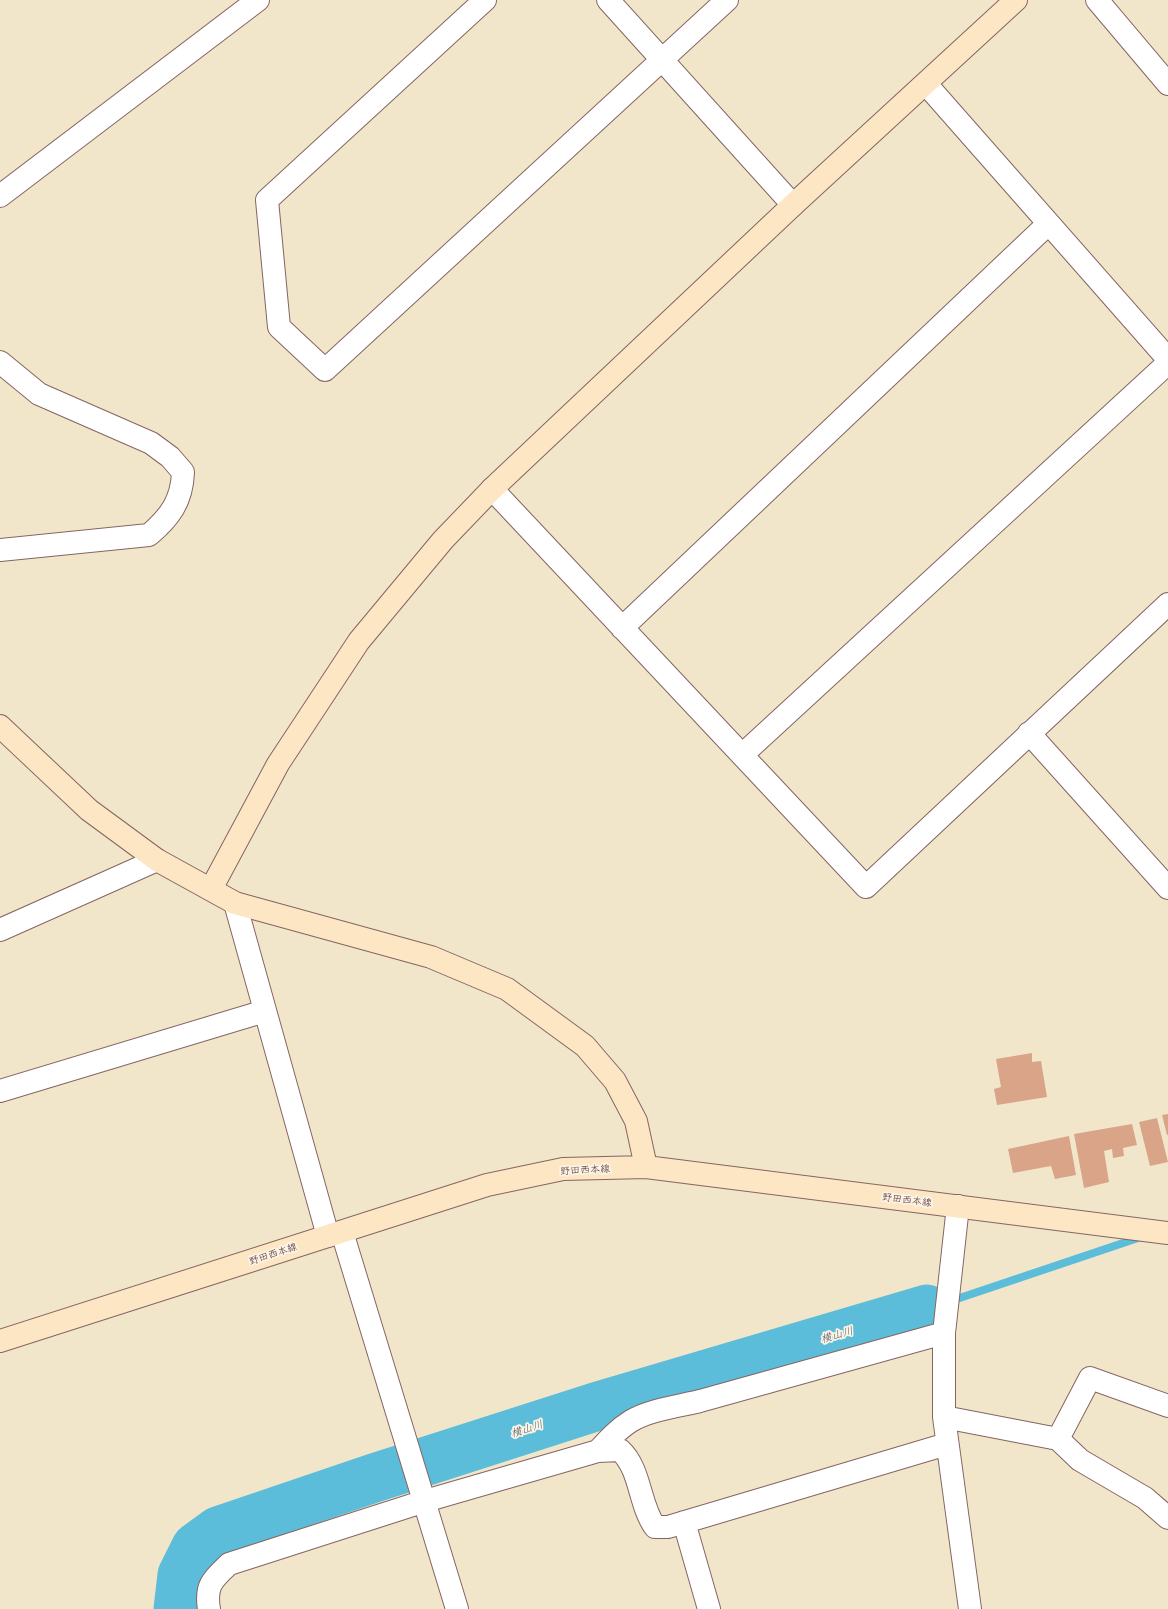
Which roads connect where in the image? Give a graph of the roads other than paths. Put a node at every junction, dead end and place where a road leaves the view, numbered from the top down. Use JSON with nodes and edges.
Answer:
{"nodes":[{"id":1,"x":258,"y":0,"type":"edge"},
{"id":2,"x":485,"y":0,"type":"edge"},
{"id":3,"x":608,"y":0,"type":"edge"},
{"id":4,"x":727,"y":0,"type":"edge"},
{"id":5,"x":1016,"y":0,"type":"edge"},
{"id":6,"x":1097,"y":0,"type":"edge"},
{"id":7,"x":663,"y":58,"type":"junction"},
{"id":8,"x":926,"y":84,"type":"junction"},
{"id":9,"x":1168,"y":84,"type":"edge"},
{"id":10,"x":0,"y":196,"type":"edge"},
{"id":11,"x":793,"y":205,"type":"junction"},
{"id":12,"x":1048,"y":224,"type":"junction"},
{"id":13,"x":1168,"y":359,"type":"edge"},
{"id":14,"x":0,"y":362,"type":"edge"},
{"id":15,"x":1168,"y":363,"type":"edge"},
{"id":16,"x":492,"y":489,"type":"junction"},
{"id":17,"x":0,"y":550,"type":"edge"},
{"id":18,"x":1166,"y":609,"type":"edge"},
{"id":19,"x":622,"y":628,"type":"junction"},
{"id":20,"x":0,"y":726,"type":"edge"},
{"id":21,"x":1029,"y":733,"type":"junction"},
{"id":22,"x":742,"y":755,"type":"junction"},
{"id":23,"x":157,"y":860,"type":"junction"},
{"id":24,"x":1168,"y":888,"type":"edge"},
{"id":25,"x":211,"y":889,"type":"junction"},
{"id":26,"x":235,"y":903,"type":"junction"},
{"id":27,"x":0,"y":930,"type":"edge"},
{"id":28,"x":265,"y":1011,"type":"junction"},
{"id":29,"x":0,"y":1091,"type":"edge"},
{"id":30,"x":646,"y":1168,"type":"junction"},
{"id":31,"x":958,"y":1206,"type":"junction"},
{"id":32,"x":1168,"y":1233,"type":"edge"},
{"id":33,"x":335,"y":1234,"type":"junction"},
{"id":34,"x":945,"y":1327,"type":"junction"},
{"id":35,"x":0,"y":1341,"type":"edge"},
{"id":36,"x":1168,"y":1406,"type":"edge"},
{"id":37,"x":944,"y":1417,"type":"junction"},
{"id":38,"x":1058,"y":1439,"type":"junction"},
{"id":39,"x":947,"y":1444,"type":"junction"},
{"id":40,"x":598,"y":1451,"type":"junction"},
{"id":41,"x":425,"y":1501,"type":"junction"},
{"id":42,"x":1168,"y":1518,"type":"edge"},
{"id":43,"x":684,"y":1522,"type":"junction"},
{"id":44,"x":209,"y":1609,"type":"edge"},
{"id":45,"x":457,"y":1609,"type":"edge"},
{"id":46,"x":710,"y":1609,"type":"edge"},
{"id":47,"x":970,"y":1609,"type":"edge"}],
"edges":[{"from":1,"to":10,"type":"street"},
{"from":2,"to":7,"type":"street"},
{"from":3,"to":7,"type":"street"},
{"from":4,"to":7,"type":"street"},
{"from":5,"to":8,"type":"street"},
{"from":6,"to":9,"type":"street"},
{"from":7,"to":11,"type":"street"},
{"from":8,"to":11,"type":"street"},
{"from":8,"to":12,"type":"street"},
{"from":11,"to":16,"type":"street"},
{"from":12,"to":13,"type":"street"},
{"from":12,"to":19,"type":"street"},
{"from":14,"to":17,"type":"street"},
{"from":15,"to":22,"type":"street"},
{"from":16,"to":19,"type":"street"},
{"from":16,"to":25,"type":"street"},
{"from":18,"to":21,"type":"street"},
{"from":19,"to":22,"type":"street"},
{"from":20,"to":23,"type":"street"},
{"from":21,"to":22,"type":"street"},
{"from":21,"to":24,"type":"street"},
{"from":23,"to":25,"type":"street"},
{"from":23,"to":27,"type":"street"},
{"from":25,"to":26,"type":"street"},
{"from":26,"to":28,"type":"street"},
{"from":26,"to":30,"type":"street"},
{"from":28,"to":29,"type":"street"},
{"from":28,"to":33,"type":"street"},
{"from":30,"to":31,"type":"street","name":"野田西本線"},
{"from":30,"to":33,"type":"street","name":"野田西本線"},
{"from":31,"to":32,"type":"street","name":"野田西本線"},
{"from":31,"to":34,"type":"street"},
{"from":33,"to":35,"type":"street","name":"野田西本線"},
{"from":33,"to":41,"type":"street"},
{"from":34,"to":37,"type":"street"},
{"from":34,"to":40,"type":"street"},
{"from":36,"to":38,"type":"street"},
{"from":37,"to":38,"type":"street"},
{"from":37,"to":39,"type":"street"},
{"from":38,"to":42,"type":"street"},
{"from":39,"to":43,"type":"street"},
{"from":39,"to":47,"type":"street"},
{"from":40,"to":41,"type":"street"},
{"from":40,"to":43,"type":"street"},
{"from":41,"to":44,"type":"street"},
{"from":41,"to":45,"type":"street"},
{"from":43,"to":46,"type":"street"}]}
